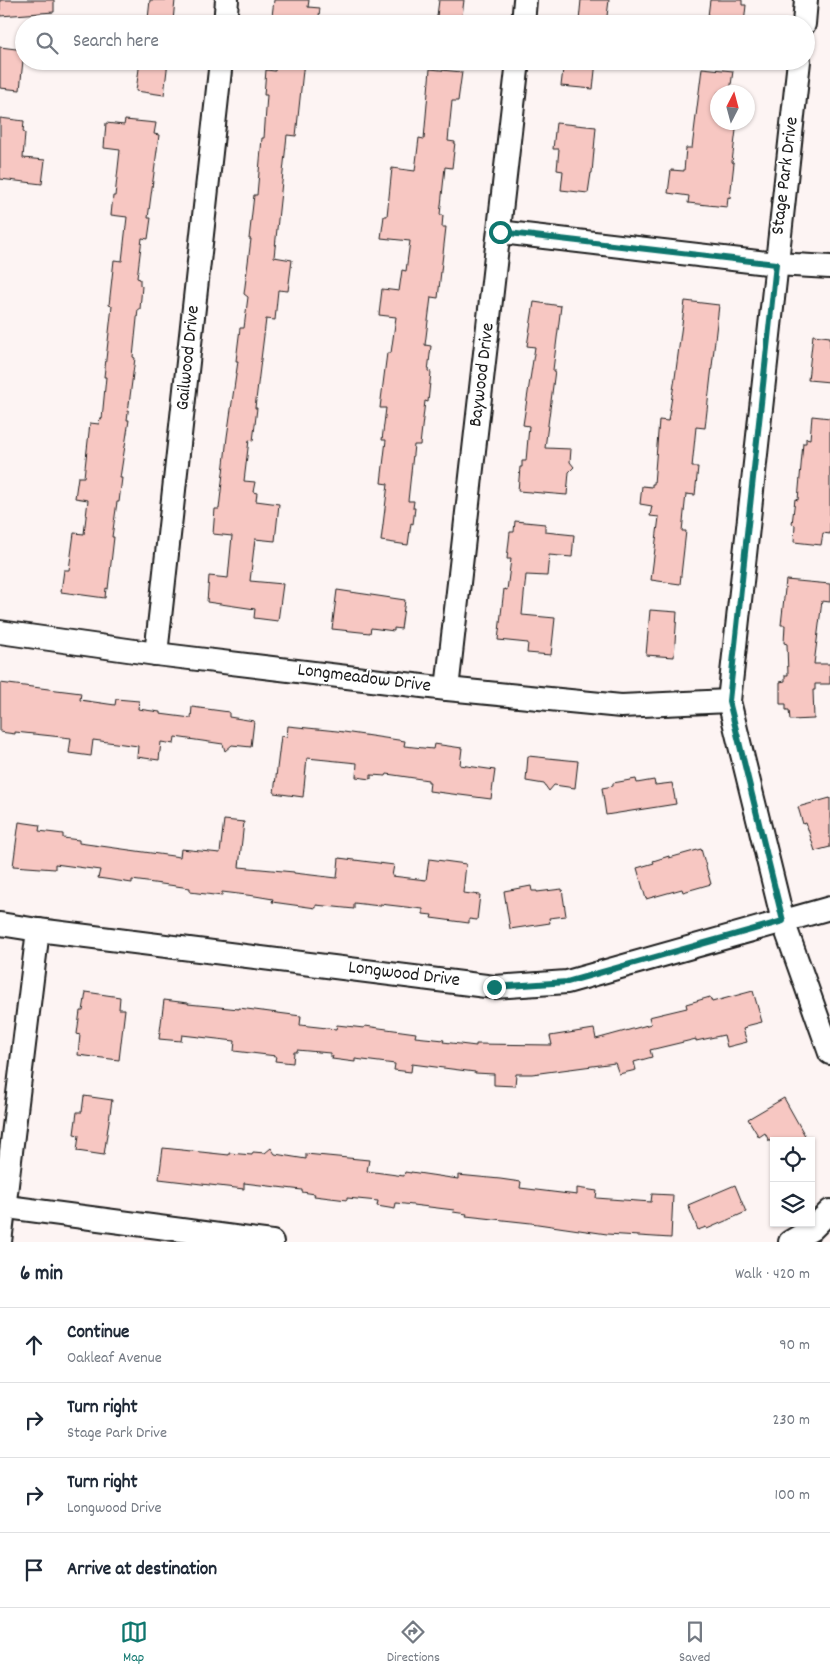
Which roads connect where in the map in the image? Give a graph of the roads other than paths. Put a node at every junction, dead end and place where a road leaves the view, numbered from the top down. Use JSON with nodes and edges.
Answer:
{"nodes":[{"id":1,"x":228,"y":0,"type":"edge"},
{"id":2,"x":525,"y":0,"type":"edge"},
{"id":3,"x":806,"y":0,"type":"edge"},
{"id":4,"x":226,"y":15,"type":"edge"},
{"id":5,"x":523,"y":15,"type":"edge"},
{"id":6,"x":805,"y":15,"type":"edge"},
{"id":7,"x":220,"y":70,"type":"edge"},
{"id":8,"x":517,"y":70,"type":"edge"},
{"id":9,"x":798,"y":70,"type":"edge"},
{"id":10,"x":500,"y":232,"type":"junction"},
{"id":11,"x":776,"y":264,"type":"junction"},
{"id":12,"x":830,"y":267,"type":"edge"},
{"id":13,"x":0,"y":632,"type":"edge"},
{"id":14,"x":156,"y":654,"type":"junction"},
{"id":15,"x":447,"y":689,"type":"junction"},
{"id":16,"x":729,"y":701,"type":"junction"},
{"id":17,"x":830,"y":908,"type":"edge"},
{"id":18,"x":783,"y":921,"type":"junction"},
{"id":19,"x":0,"y":924,"type":"edge"},
{"id":20,"x":38,"y":930,"type":"junction"},
{"id":21,"x":830,"y":1053,"type":"edge"},
{"id":22,"x":2,"y":1206,"type":"edge"},
{"id":23,"x":830,"y":1210,"type":"edge"},
{"id":24,"x":0,"y":1242,"type":"edge"},
{"id":25,"x":272,"y":1242,"type":"edge"},
{"id":26,"x":790,"y":1242,"type":"edge"}],
"edges":[{"from":1,"to":4,"type":"street"},
{"from":2,"to":5,"type":"street"},
{"from":3,"to":6,"type":"street"},
{"from":7,"to":14,"type":"street","name":"Gailwood Drive"},
{"from":8,"to":10,"type":"street","name":"Baywood Drive"},
{"from":9,"to":11,"type":"street","name":"Stage Park Drive"},
{"from":10,"to":11,"type":"street"},
{"from":10,"to":15,"type":"street","name":"Baywood Drive"},
{"from":11,"to":12,"type":"street"},
{"from":11,"to":16,"type":"street","name":"Stage Park Drive"},
{"from":13,"to":14,"type":"street","name":"Longmeadow Drive"},
{"from":14,"to":15,"type":"street","name":"Longmeadow Drive"},
{"from":15,"to":16,"type":"street","name":"Longmeadow Drive"},
{"from":16,"to":18,"type":"street","name":"Stage Park Drive"},
{"from":17,"to":18,"type":"street","name":"Longwood Drive"},
{"from":18,"to":20,"type":"street","name":"Longwood Drive"},
{"from":18,"to":21,"type":"street","name":"Stage Park Drive"},
{"from":19,"to":20,"type":"street","name":"Longwood Drive"},
{"from":20,"to":22,"type":"street"},
{"from":22,"to":24,"type":"street"},
{"from":22,"to":25,"type":"street"},
{"from":23,"to":26,"type":"street"}]}
